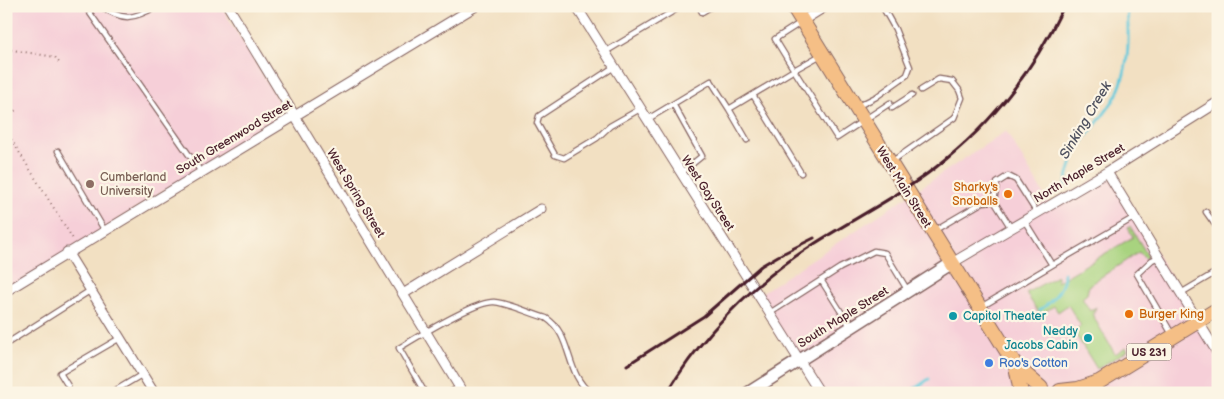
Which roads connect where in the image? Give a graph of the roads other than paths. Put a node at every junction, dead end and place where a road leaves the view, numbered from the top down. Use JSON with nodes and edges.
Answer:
{"nodes":[{"id":1,"x":85,"y":6,"type":"edge"},
{"id":2,"x":101,"y":6,"type":"edge"},
{"id":3,"x":157,"y":6,"type":"edge"},
{"id":4,"x":228,"y":6,"type":"edge"},
{"id":5,"x":476,"y":6,"type":"edge"},
{"id":6,"x":576,"y":6,"type":"edge"},
{"id":7,"x":682,"y":6,"type":"edge"},
{"id":8,"x":699,"y":6,"type":"edge"},
{"id":9,"x":712,"y":6,"type":"edge"},
{"id":10,"x":793,"y":6,"type":"edge"},
{"id":11,"x":826,"y":6,"type":"edge"},
{"id":12,"x":882,"y":6,"type":"edge"},
{"id":13,"x":802,"y":22,"type":"junction"},
{"id":14,"x":605,"y":52,"type":"junction"},
{"id":15,"x":822,"y":54,"type":"junction"},
{"id":16,"x":614,"y":68,"type":"junction"},
{"id":17,"x":794,"y":70,"type":"junction"},
{"id":18,"x":921,"y":90,"type":"dead end"},
{"id":19,"x":753,"y":95,"type":"junction"},
{"id":20,"x":912,"y":95,"type":"dead end"},
{"id":21,"x":1218,"y":102,"type":"edge"},
{"id":22,"x":673,"y":104,"type":"junction"},
{"id":23,"x":855,"y":108,"type":"junction"},
{"id":24,"x":640,"y":109,"type":"junction"},
{"id":25,"x":728,"y":109,"type":"junction"},
{"id":26,"x":295,"y":116,"type":"junction"},
{"id":27,"x":647,"y":120,"type":"junction"},
{"id":28,"x":863,"y":121,"type":"junction"},
{"id":29,"x":747,"y":140,"type":"dead end"},
{"id":30,"x":58,"y":151,"type":"dead end"},
{"id":31,"x":889,"y":163,"type":"junction"},
{"id":32,"x":201,"y":172,"type":"junction"},
{"id":33,"x":1107,"y":172,"type":"junction"},
{"id":34,"x":681,"y":173,"type":"junction"},
{"id":35,"x":801,"y":173,"type":"dead end"},
{"id":36,"x":994,"y":201,"type":"junction"},
{"id":37,"x":540,"y":209,"type":"dead end"},
{"id":38,"x":1206,"y":212,"type":"dead end"},
{"id":39,"x":1037,"y":213,"type":"junction"},
{"id":40,"x":1135,"y":217,"type":"junction"},
{"id":41,"x":1024,"y":220,"type":"junction"},
{"id":42,"x":1011,"y":228,"type":"junction"},
{"id":43,"x":1218,"y":229,"type":"edge"},
{"id":44,"x":105,"y":231,"type":"junction"},
{"id":45,"x":932,"y":232,"type":"junction"},
{"id":46,"x":67,"y":252,"type":"junction"},
{"id":47,"x":1159,"y":257,"type":"junction"},
{"id":48,"x":952,"y":263,"type":"junction"},
{"id":49,"x":1052,"y":265,"type":"junction"},
{"id":50,"x":1218,"y":271,"type":"edge"},
{"id":51,"x":821,"y":280,"type":"junction"},
{"id":52,"x":91,"y":290,"type":"junction"},
{"id":53,"x":6,"y":291,"type":"edge"},
{"id":54,"x":908,"y":291,"type":"junction"},
{"id":55,"x":1181,"y":293,"type":"junction"},
{"id":56,"x":403,"y":294,"type":"junction"},
{"id":57,"x":980,"y":307,"type":"junction"},
{"id":58,"x":1218,"y":309,"type":"edge"},
{"id":59,"x":770,"y":314,"type":"junction"},
{"id":60,"x":1199,"y":322,"type":"junction"},
{"id":61,"x":851,"y":327,"type":"junction"},
{"id":62,"x":426,"y":332,"type":"junction"},
{"id":63,"x":1173,"y":337,"type":"junction"},
{"id":64,"x":120,"y":338,"type":"junction"},
{"id":65,"x":6,"y":344,"type":"edge"},
{"id":66,"x":1218,"y":354,"type":"edge"},
{"id":67,"x":800,"y":360,"type":"junction"},
{"id":68,"x":1016,"y":366,"type":"junction"},
{"id":69,"x":143,"y":374,"type":"junction"},
{"id":70,"x":68,"y":386,"type":"dead end"},
{"id":71,"x":1095,"y":387,"type":"edge"},
{"id":72,"x":764,"y":388,"type":"edge"},
{"id":73,"x":462,"y":390,"type":"edge"},
{"id":74,"x":1035,"y":390,"type":"edge"},
{"id":75,"x":1061,"y":392,"type":"edge"},
{"id":76,"x":111,"y":393,"type":"edge"},
{"id":77,"x":154,"y":393,"type":"edge"},
{"id":78,"x":424,"y":393,"type":"edge"},
{"id":79,"x":450,"y":393,"type":"edge"},
{"id":80,"x":591,"y":393,"type":"edge"},
{"id":81,"x":748,"y":393,"type":"edge"},
{"id":82,"x":820,"y":393,"type":"edge"},
{"id":83,"x":1021,"y":393,"type":"edge"}],
"edges":[{"from":1,"to":32,"type":"lane"},
{"from":2,"to":3,"type":"lane"},
{"from":4,"to":26,"type":"street","name":"West Spring Street"},
{"from":5,"to":26,"type":"street","name":"South Greenwood Street"},
{"from":6,"to":14,"type":"street","name":"West Gay Street"},
{"from":7,"to":14,"type":"lane"},
{"from":8,"to":9,"type":"lane"},
{"from":10,"to":13,"type":"main road","name":"West Main Street"},
{"from":11,"to":13,"type":"street"},
{"from":12,"to":23,"type":"lane"},
{"from":13,"to":15,"type":"main road","name":"West Main Street"},
{"from":13,"to":17,"type":"lane"},
{"from":14,"to":16,"type":"street","name":"West Gay Street"},
{"from":15,"to":17,"type":"lane"},
{"from":15,"to":23,"type":"main road","name":"West Main Street"},
{"from":16,"to":24,"type":"street","name":"West Gay Street"},
{"from":16,"to":24,"type":"lane"},
{"from":17,"to":19,"type":"lane"},
{"from":17,"to":28,"type":"lane"},
{"from":18,"to":31,"type":"lane"},
{"from":19,"to":25,"type":"lane"},
{"from":19,"to":35,"type":"lane"},
{"from":20,"to":28,"type":"lane"},
{"from":21,"to":33,"type":"street","name":"North Maple Street"},
{"from":22,"to":25,"type":"lane"},
{"from":22,"to":27,"type":"lane"},
{"from":22,"to":34,"type":"lane"},
{"from":23,"to":28,"type":"main road","name":"West Main Street"},
{"from":24,"to":27,"type":"street","name":"West Gay Street"},
{"from":25,"to":29,"type":"lane"},
{"from":26,"to":32,"type":"street","name":"South Greenwood Street"},
{"from":26,"to":56,"type":"street","name":"West Spring Street"},
{"from":27,"to":34,"type":"street","name":"West Gay Street"},
{"from":28,"to":31,"type":"main road","name":"West Main Street"},
{"from":30,"to":44,"type":"lane"},
{"from":31,"to":45,"type":"main road","name":"West Main Street"},
{"from":32,"to":44,"type":"street","name":"South Greenwood Street"},
{"from":33,"to":39,"type":"street","name":"North Maple Street"},
{"from":33,"to":40,"type":"street"},
{"from":34,"to":59,"type":"street","name":"West Gay Street"},
{"from":36,"to":39,"type":"lane"},
{"from":36,"to":42,"type":"lane"},
{"from":36,"to":45,"type":"lane"},
{"from":37,"to":56,"type":"street"},
{"from":38,"to":43,"type":"lane"},
{"from":39,"to":41,"type":"street","name":"North Maple Street"},
{"from":40,"to":47,"type":"street"},
{"from":40,"to":49,"type":"lane"},
{"from":41,"to":42,"type":"street","name":"North Maple Street"},
{"from":41,"to":49,"type":"lane"},
{"from":42,"to":48,"type":"street","name":"North Maple Street"},
{"from":44,"to":46,"type":"street","name":"South Greenwood Street"},
{"from":45,"to":48,"type":"main road","name":"West Main Street"},
{"from":46,"to":52,"type":"street"},
{"from":46,"to":53,"type":"street","name":"South Greenwood Street"},
{"from":47,"to":55,"type":"street"},
{"from":47,"to":63,"type":"lane"},
{"from":48,"to":54,"type":"street","name":"South Maple Street"},
{"from":48,"to":57,"type":"main road","name":"West Main Street"},
{"from":49,"to":57,"type":"lane"},
{"from":50,"to":55,"type":"lane"},
{"from":51,"to":54,"type":"lane"},
{"from":51,"to":59,"type":"lane"},
{"from":51,"to":61,"type":"lane"},
{"from":52,"to":64,"type":"street"},
{"from":52,"to":65,"type":"lane"},
{"from":54,"to":61,"type":"street","name":"South Maple Street"},
{"from":55,"to":60,"type":"street"},
{"from":56,"to":62,"type":"street","name":"West Spring Street"},
{"from":57,"to":68,"type":"main road","name":"West Main Street"},
{"from":58,"to":60,"type":"main road","number":"US 231"},
{"from":59,"to":67,"type":"street","name":"West Gay Street"},
{"from":60,"to":63,"type":"main road","number":"US 231"},
{"from":60,"to":66,"type":"street"},
{"from":61,"to":67,"type":"street","name":"South Maple Street"},
{"from":62,"to":73,"type":"street","name":"West Spring Street"},
{"from":62,"to":78,"type":"lane"},
{"from":62,"to":80,"type":"lane"},
{"from":63,"to":71,"type":"main road","number":"US 231"},
{"from":64,"to":69,"type":"street"},
{"from":64,"to":70,"type":"lane"},
{"from":67,"to":72,"type":"street","name":"South Maple Street"},
{"from":67,"to":82,"type":"street","name":"West Gay Street"},
{"from":68,"to":74,"type":"main road","name":"West Main Street"},
{"from":68,"to":83,"type":"main road","name":"West Main Street"},
{"from":69,"to":76,"type":"lane"},
{"from":69,"to":77,"type":"street"},
{"from":71,"to":75,"type":"main road","number":"US 231"},
{"from":72,"to":81,"type":"street","name":"South Maple Street"},
{"from":73,"to":79,"type":"lane"},
{"from":74,"to":75,"type":"main road","number":"US 231"}]}
